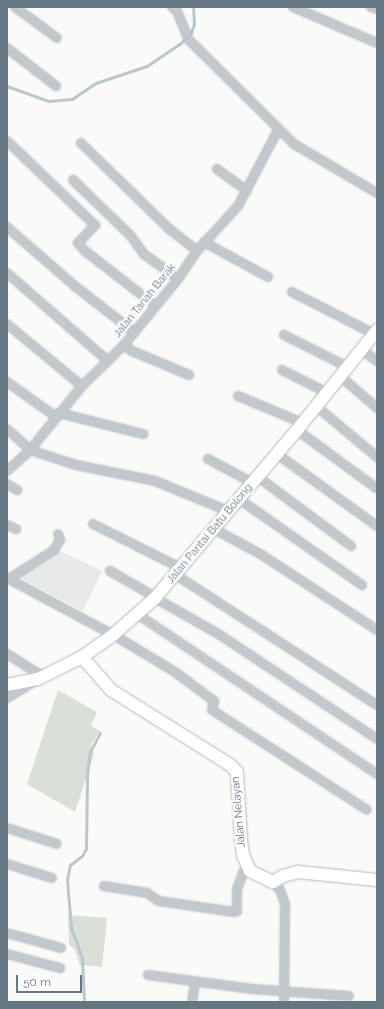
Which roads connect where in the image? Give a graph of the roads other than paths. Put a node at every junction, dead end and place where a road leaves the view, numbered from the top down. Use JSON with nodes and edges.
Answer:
{"nodes":[{"id":1,"x":16,"y":7,"type":"edge"},
{"id":2,"x":172,"y":7,"type":"edge"},
{"id":3,"x":293,"y":7,"type":"edge"},
{"id":4,"x":371,"y":7,"type":"edge"},
{"id":5,"x":377,"y":9,"type":"edge"},
{"id":6,"x":57,"y":38,"type":"dead end"},
{"id":7,"x":377,"y":43,"type":"edge"},
{"id":8,"x":7,"y":48,"type":"edge"},
{"id":9,"x":56,"y":86,"type":"dead end"},
{"id":10,"x":278,"y":130,"type":"junction"},
{"id":11,"x":7,"y":141,"type":"edge"},
{"id":12,"x":81,"y":143,"type":"dead end"},
{"id":13,"x":217,"y":169,"type":"dead end"},
{"id":14,"x":72,"y":180,"type":"dead end"},
{"id":15,"x":247,"y":191,"type":"junction"},
{"id":16,"x":377,"y":193,"type":"edge"},
{"id":17,"x":7,"y":227,"type":"edge"},
{"id":18,"x":204,"y":242,"type":"junction"},
{"id":19,"x":197,"y":251,"type":"junction"},
{"id":20,"x":7,"y":273,"type":"edge"},
{"id":21,"x":268,"y":277,"type":"dead end"},
{"id":22,"x":178,"y":279,"type":"junction"},
{"id":23,"x":292,"y":292,"type":"dead end"},
{"id":24,"x":156,"y":306,"type":"junction"},
{"id":25,"x":7,"y":324,"type":"edge"},
{"id":26,"x":134,"y":332,"type":"junction"},
{"id":27,"x":375,"y":332,"type":"edge"},
{"id":28,"x":284,"y":335,"type":"dead end"},
{"id":29,"x":124,"y":345,"type":"junction"},
{"id":30,"x":362,"y":350,"type":"junction"},
{"id":31,"x":108,"y":361,"type":"junction"},
{"id":32,"x":377,"y":361,"type":"edge"},
{"id":33,"x":282,"y":370,"type":"dead end"},
{"id":34,"x":345,"y":372,"type":"junction"},
{"id":35,"x":190,"y":376,"type":"dead end"},
{"id":36,"x":7,"y":382,"type":"edge"},
{"id":37,"x":82,"y":386,"type":"junction"},
{"id":38,"x":328,"y":393,"type":"junction"},
{"id":39,"x":238,"y":396,"type":"dead end"},
{"id":40,"x":316,"y":406,"type":"junction"},
{"id":41,"x":377,"y":408,"type":"edge"},
{"id":42,"x":58,"y":415,"type":"junction"},
{"id":43,"x":300,"y":427,"type":"junction"},
{"id":44,"x":7,"y":429,"type":"edge"},
{"id":45,"x":143,"y":434,"type":"dead end"},
{"id":46,"x":30,"y":450,"type":"junction"},
{"id":47,"x":277,"y":454,"type":"junction"},
{"id":48,"x":377,"y":457,"type":"edge"},
{"id":49,"x":208,"y":459,"type":"dead end"},
{"id":50,"x":7,"y":471,"type":"edge"},
{"id":51,"x":255,"y":480,"type":"junction"},
{"id":52,"x":7,"y":484,"type":"edge"},
{"id":53,"x":376,"y":488,"type":"dead end"},
{"id":54,"x":17,"y":490,"type":"dead end"},
{"id":55,"x":239,"y":499,"type":"junction"},
{"id":56,"x":228,"y":511,"type":"junction"},
{"id":57,"x":93,"y":524,"type":"dead end"},
{"id":58,"x":7,"y":525,"type":"edge"},
{"id":59,"x":377,"y":526,"type":"edge"},
{"id":60,"x":16,"y":528,"type":"dead end"},
{"id":61,"x":214,"y":529,"type":"junction"},
{"id":62,"x":58,"y":534,"type":"dead end"},
{"id":63,"x":351,"y":546,"type":"dead end"},
{"id":64,"x":110,"y":571,"type":"dead end"},
{"id":65,"x":179,"y":571,"type":"junction"},
{"id":66,"x":8,"y":578,"type":"edge"},
{"id":67,"x":362,"y":585,"type":"dead end"},
{"id":68,"x":155,"y":598,"type":"junction"},
{"id":69,"x":137,"y":614,"type":"junction"},
{"id":70,"x":377,"y":630,"type":"edge"},
{"id":71,"x":113,"y":635,"type":"junction"},
{"id":72,"x":7,"y":654,"type":"edge"},
{"id":73,"x":82,"y":657,"type":"junction"},
{"id":74,"x":41,"y":678,"type":"junction"},
{"id":75,"x":7,"y":685,"type":"edge"},
{"id":76,"x":7,"y":698,"type":"edge"},
{"id":77,"x":377,"y":705,"type":"edge"},
{"id":78,"x":377,"y":739,"type":"edge"},
{"id":79,"x":377,"y":774,"type":"edge"},
{"id":80,"x":367,"y":810,"type":"dead end"},
{"id":81,"x":7,"y":828,"type":"edge"},
{"id":82,"x":58,"y":844,"type":"dead end"},
{"id":83,"x":7,"y":864,"type":"edge"},
{"id":84,"x":246,"y":865,"type":"junction"},
{"id":85,"x":52,"y":878,"type":"dead end"},
{"id":86,"x":377,"y":880,"type":"edge"},
{"id":87,"x":273,"y":882,"type":"junction"},
{"id":88,"x":104,"y":886,"type":"dead end"},
{"id":89,"x":7,"y":934,"type":"edge"},
{"id":90,"x":61,"y":948,"type":"dead end"},
{"id":91,"x":7,"y":954,"type":"edge"},
{"id":92,"x":60,"y":968,"type":"dead end"},
{"id":93,"x":148,"y":975,"type":"dead end"},
{"id":94,"x":195,"y":982,"type":"junction"},
{"id":95,"x":285,"y":992,"type":"junction"},
{"id":96,"x":349,"y":996,"type":"dead end"},
{"id":97,"x":192,"y":1002,"type":"edge"},
{"id":98,"x":284,"y":1002,"type":"edge"}],
"edges":[{"from":1,"to":6,"type":"street"},
{"from":2,"to":10,"type":"street"},
{"from":3,"to":7,"type":"street"},
{"from":4,"to":5,"type":"street"},
{"from":8,"to":9,"type":"street"},
{"from":10,"to":15,"type":"street","name":"Jalan Tanah Barak"},
{"from":10,"to":16,"type":"street"},
{"from":11,"to":24,"type":"street"},
{"from":12,"to":19,"type":"street"},
{"from":13,"to":15,"type":"street"},
{"from":14,"to":22,"type":"street"},
{"from":15,"to":18,"type":"street","name":"Jalan Tanah Barak"},
{"from":17,"to":26,"type":"street"},
{"from":18,"to":19,"type":"street","name":"Jalan Tanah Barak"},
{"from":18,"to":21,"type":"street"},
{"from":19,"to":22,"type":"street","name":"Jalan Tanah Barak"},
{"from":20,"to":31,"type":"street"},
{"from":22,"to":24,"type":"street","name":"Jalan Tanah Barak"},
{"from":23,"to":27,"type":"street"},
{"from":24,"to":26,"type":"street","name":"Jalan Tanah Barak"},
{"from":25,"to":37,"type":"street"},
{"from":26,"to":29,"type":"street","name":"Jalan Tanah Barak"},
{"from":27,"to":30,"type":"street","name":"Jalan Pantai Batu Bolong"},
{"from":28,"to":34,"type":"street"},
{"from":29,"to":31,"type":"street","name":"Jalan Tanah Barak"},
{"from":29,"to":35,"type":"street"},
{"from":30,"to":32,"type":"street"},
{"from":30,"to":34,"type":"street","name":"Jalan Pantai Batu Bolong"},
{"from":31,"to":37,"type":"street","name":"Jalan Tanah Barak"},
{"from":33,"to":38,"type":"street"},
{"from":34,"to":38,"type":"street","name":"Jalan Pantai Batu Bolong"},
{"from":34,"to":41,"type":"street"},
{"from":36,"to":42,"type":"street"},
{"from":37,"to":42,"type":"street","name":"Jalan Tanah Barak"},
{"from":38,"to":40,"type":"street","name":"Jalan Pantai Batu Bolong"},
{"from":39,"to":43,"type":"street"},
{"from":40,"to":43,"type":"street","name":"Jalan Pantai Batu Bolong"},
{"from":40,"to":48,"type":"street"},
{"from":42,"to":45,"type":"street"},
{"from":42,"to":46,"type":"street","name":"Jalan Tanah Barak"},
{"from":43,"to":47,"type":"street","name":"Jalan Pantai Batu Bolong"},
{"from":43,"to":53,"type":"street"},
{"from":44,"to":46,"type":"street"},
{"from":46,"to":50,"type":"street","name":"Jalan Tanah Barak"},
{"from":46,"to":56,"type":"street"},
{"from":47,"to":51,"type":"street","name":"Jalan Pantai Batu Bolong"},
{"from":47,"to":59,"type":"street"},
{"from":49,"to":51,"type":"street"},
{"from":51,"to":55,"type":"street","name":"Jalan Pantai Batu Bolong"},
{"from":51,"to":63,"type":"street"},
{"from":52,"to":54,"type":"street"},
{"from":55,"to":56,"type":"street","name":"Jalan Pantai Batu Bolong"},
{"from":55,"to":67,"type":"street"},
{"from":56,"to":61,"type":"street","name":"Jalan Pantai Batu Bolong"},
{"from":57,"to":65,"type":"street"},
{"from":58,"to":60,"type":"street"},
{"from":61,"to":65,"type":"street","name":"Jalan Pantai Batu Bolong"},
{"from":61,"to":70,"type":"street"},
{"from":62,"to":66,"type":"street"},
{"from":64,"to":68,"type":"street"},
{"from":65,"to":68,"type":"street","name":"Jalan Pantai Batu Bolong"},
{"from":65,"to":77,"type":"street"},
{"from":66,"to":71,"type":"street"},
{"from":68,"to":69,"type":"street","name":"Jalan Pantai Batu Bolong"},
{"from":68,"to":78,"type":"street"},
{"from":69,"to":71,"type":"street","name":"Jalan Pantai Batu Bolong"},
{"from":69,"to":79,"type":"street"},
{"from":71,"to":73,"type":"street","name":"Jalan Pantai Batu Bolong"},
{"from":71,"to":80,"type":"street"},
{"from":72,"to":74,"type":"street"},
{"from":73,"to":74,"type":"street","name":"Jalan Pantai Batu Bolong"},
{"from":73,"to":84,"type":"street","name":"Jalan Nelayan"},
{"from":74,"to":75,"type":"street"},
{"from":74,"to":76,"type":"street","name":"Jalan Pantai Batu Bolong"},
{"from":81,"to":82,"type":"street"},
{"from":83,"to":85,"type":"street"},
{"from":84,"to":87,"type":"street"},
{"from":84,"to":88,"type":"street"},
{"from":86,"to":87,"type":"street"},
{"from":87,"to":95,"type":"street"},
{"from":89,"to":90,"type":"street"},
{"from":91,"to":92,"type":"street"},
{"from":93,"to":94,"type":"street"},
{"from":94,"to":95,"type":"street"},
{"from":94,"to":97,"type":"street"},
{"from":95,"to":96,"type":"street"},
{"from":95,"to":98,"type":"street"}]}
